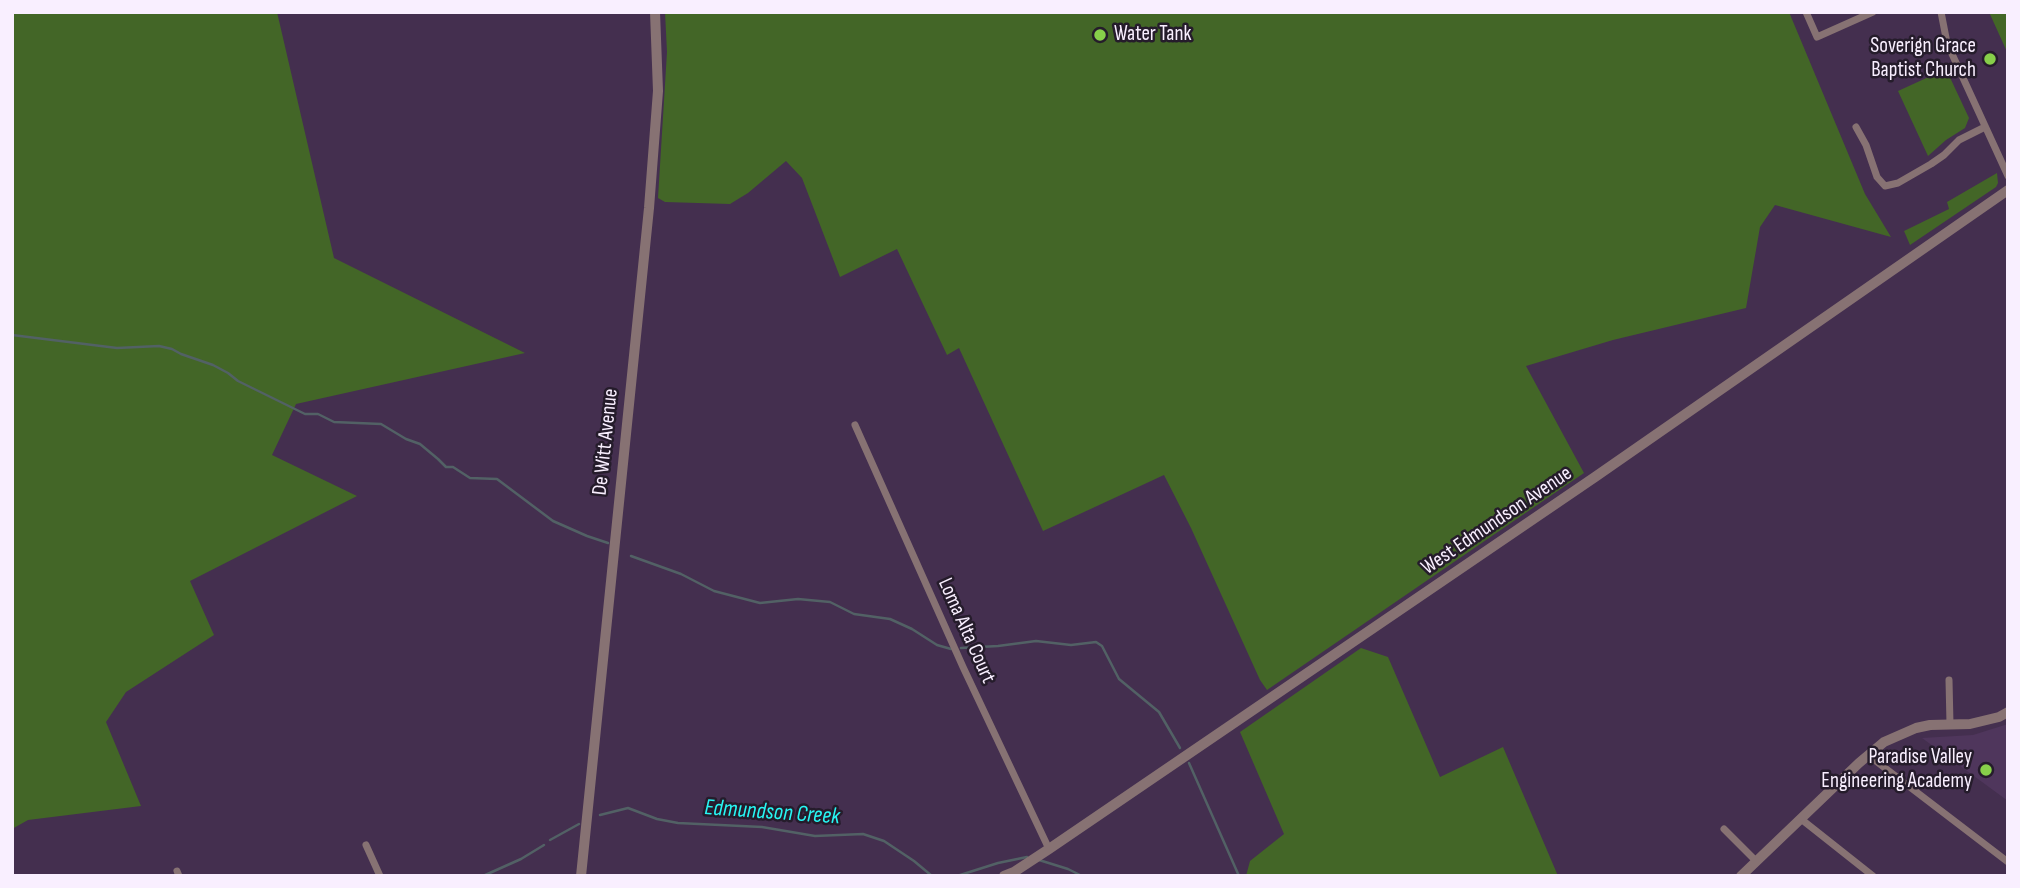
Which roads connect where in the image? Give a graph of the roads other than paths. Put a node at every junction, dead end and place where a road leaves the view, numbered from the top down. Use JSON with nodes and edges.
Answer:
{"nodes":[{"id":1,"x":655,"y":12,"type":"edge"},
{"id":2,"x":1806,"y":12,"type":"edge"},
{"id":3,"x":1873,"y":12,"type":"edge"},
{"id":4,"x":1941,"y":12,"type":"edge"},
{"id":5,"x":1856,"y":127,"type":"dead end"},
{"id":6,"x":1985,"y":127,"type":"junction"},
{"id":7,"x":2008,"y":176,"type":"edge"},
{"id":8,"x":2008,"y":190,"type":"edge"},
{"id":9,"x":855,"y":425,"type":"dead end"},
{"id":10,"x":1950,"y":680,"type":"dead end"},
{"id":11,"x":2008,"y":712,"type":"edge"},
{"id":12,"x":1950,"y":724,"type":"junction"},
{"id":13,"x":1868,"y":755,"type":"junction"},
{"id":14,"x":1801,"y":819,"type":"junction"},
{"id":15,"x":1724,"y":829,"type":"dead end"},
{"id":16,"x":366,"y":845,"type":"dead end"},
{"id":17,"x":1049,"y":849,"type":"junction"},
{"id":18,"x":1756,"y":861,"type":"junction"},
{"id":19,"x":2008,"y":862,"type":"edge"},
{"id":20,"x":1012,"y":875,"type":"edge"},
{"id":21,"x":380,"y":876,"type":"edge"},
{"id":22,"x":581,"y":876,"type":"edge"},
{"id":23,"x":1741,"y":876,"type":"edge"},
{"id":24,"x":1873,"y":876,"type":"edge"}],
"edges":[{"from":1,"to":22,"type":"street","name":"De Witt Avenue"},
{"from":2,"to":3,"type":"street"},
{"from":4,"to":6,"type":"street"},
{"from":5,"to":6,"type":"street"},
{"from":6,"to":7,"type":"street"},
{"from":8,"to":17,"type":"street","name":"West Edmundson Avenue"},
{"from":9,"to":17,"type":"street","name":"Loma Alta Court"},
{"from":10,"to":12,"type":"street"},
{"from":11,"to":12,"type":"street"},
{"from":12,"to":13,"type":"street"},
{"from":13,"to":14,"type":"street"},
{"from":13,"to":19,"type":"street"},
{"from":14,"to":18,"type":"street"},
{"from":14,"to":24,"type":"street"},
{"from":15,"to":18,"type":"street"},
{"from":16,"to":21,"type":"street"},
{"from":17,"to":20,"type":"street","name":"West Edmundson Avenue"},
{"from":18,"to":23,"type":"street"}]}
